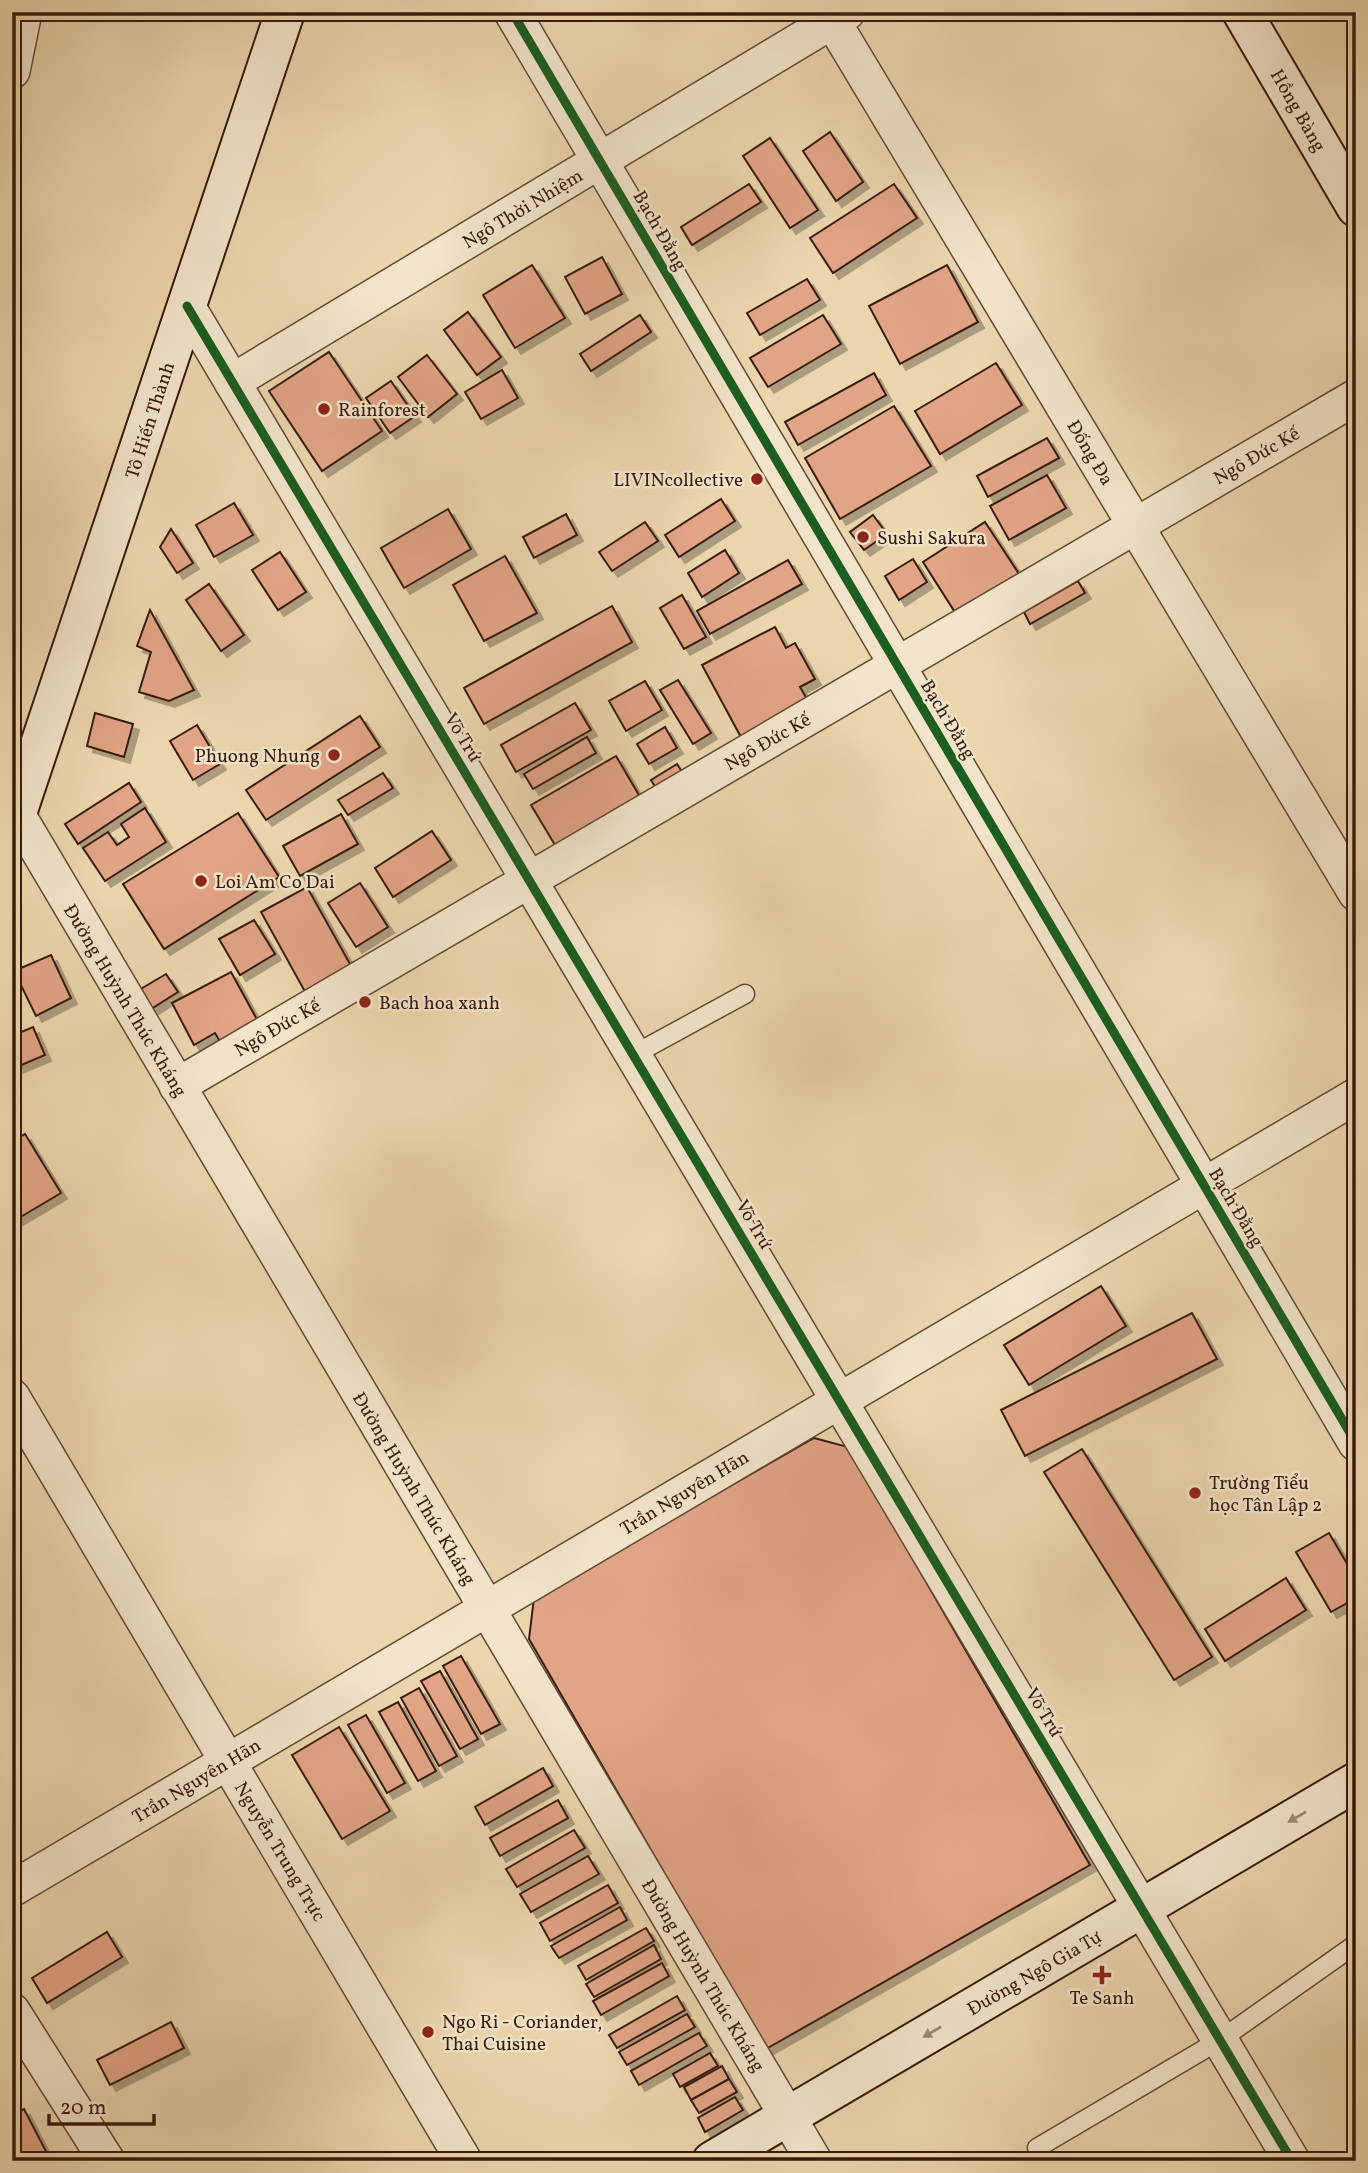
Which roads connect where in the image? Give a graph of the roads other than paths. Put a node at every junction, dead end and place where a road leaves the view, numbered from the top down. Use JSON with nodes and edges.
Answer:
{"nodes":[{"id":1,"x":24,"y":12,"type":"edge"},
{"id":2,"x":285,"y":12,"type":"edge"},
{"id":3,"x":512,"y":12,"type":"edge"},
{"id":4,"x":1242,"y":12,"type":"edge"},
{"id":5,"x":835,"y":15,"type":"edge"},
{"id":6,"x":12,"y":71,"type":"edge"},
{"id":7,"x":600,"y":161,"type":"junction"},
{"id":8,"x":1356,"y":207,"type":"edge"},
{"id":9,"x":187,"y":306,"type":"junction"},
{"id":10,"x":232,"y":382,"type":"junction"},
{"id":11,"x":1356,"y":397,"type":"edge"},
{"id":12,"x":1135,"y":526,"type":"junction"},
{"id":13,"x":897,"y":665,"type":"junction"},
{"id":14,"x":15,"y":821,"type":"edge"},
{"id":15,"x":529,"y":880,"type":"junction"},
{"id":16,"x":1356,"y":893,"type":"edge"},
{"id":17,"x":745,"y":994,"type":"dead end"},
{"id":18,"x":635,"y":1054,"type":"junction"},
{"id":19,"x":177,"y":1086,"type":"junction"},
{"id":20,"x":1356,"y":1096,"type":"edge"},
{"id":21,"x":1203,"y":1185,"type":"junction"},
{"id":22,"x":12,"y":1397,"type":"edge"},
{"id":23,"x":839,"y":1401,"type":"junction"},
{"id":24,"x":1356,"y":1443,"type":"edge"},
{"id":25,"x":487,"y":1608,"type":"junction"},
{"id":26,"x":228,"y":1762,"type":"junction"},
{"id":27,"x":1356,"y":1782,"type":"edge"},
{"id":28,"x":12,"y":1889,"type":"edge"},
{"id":29,"x":1142,"y":1908,"type":"junction"},
{"id":30,"x":1356,"y":1944,"type":"edge"},
{"id":31,"x":12,"y":2011,"type":"edge"},
{"id":32,"x":1220,"y":2040,"type":"junction"},
{"id":33,"x":788,"y":2116,"type":"junction"},
{"id":34,"x":107,"y":2161,"type":"edge"},
{"id":35,"x":464,"y":2161,"type":"edge"},
{"id":36,"x":712,"y":2161,"type":"edge"},
{"id":37,"x":814,"y":2161,"type":"edge"},
{"id":38,"x":1044,"y":2161,"type":"edge"},
{"id":39,"x":1292,"y":2161,"type":"edge"}],
"edges":[{"from":1,"to":6,"type":"street"},
{"from":2,"to":9,"type":"street","name":"Tô Hiến Thành"},
{"from":3,"to":7,"type":"street","name":"Bạch Đằng"},
{"from":4,"to":8,"type":"street","name":"Hồng Bàng"},
{"from":5,"to":7,"type":"street","name":"Ngô Thời Nhiệm"},
{"from":5,"to":12,"type":"street","name":"Đống Đa"},
{"from":7,"to":10,"type":"street","name":"Ngô Thời Nhiệm"},
{"from":7,"to":13,"type":"street","name":"Bạch Đằng"},
{"from":9,"to":10,"type":"street","name":"Võ Trứ"},
{"from":9,"to":14,"type":"street","name":"Tô Hiến Thành"},
{"from":10,"to":15,"type":"street","name":"Võ Trứ"},
{"from":11,"to":12,"type":"street","name":"Ngô Đức Kế"},
{"from":12,"to":13,"type":"street","name":"Ngô Đức Kế"},
{"from":12,"to":16,"type":"street","name":"Đống Đa"},
{"from":13,"to":15,"type":"street","name":"Ngô Đức Kế"},
{"from":13,"to":21,"type":"street","name":"Bạch Đằng"},
{"from":14,"to":19,"type":"street","name":"Đường Huỳnh Thúc Kháng"},
{"from":15,"to":18,"type":"street","name":"Võ Trứ"},
{"from":15,"to":19,"type":"street","name":"Ngô Đức Kế"},
{"from":17,"to":18,"type":"lane"},
{"from":18,"to":23,"type":"street","name":"Võ Trứ"},
{"from":19,"to":25,"type":"street","name":"Đường Huỳnh Thúc Kháng"},
{"from":20,"to":21,"type":"street","name":"Trần Nguyên Hãn"},
{"from":21,"to":23,"type":"street","name":"Trần Nguyên Hãn"},
{"from":21,"to":24,"type":"street","name":"Bạch Đằng"},
{"from":22,"to":26,"type":"street","name":"Nguyễn Trung Trực"},
{"from":23,"to":25,"type":"street","name":"Trần Nguyên Hãn"},
{"from":23,"to":29,"type":"street","name":"Võ Trứ"},
{"from":25,"to":26,"type":"street","name":"Trần Nguyên Hãn"},
{"from":25,"to":33,"type":"street","name":"Đường Huỳnh Thúc Kháng"},
{"from":26,"to":28,"type":"street","name":"Trần Nguyên Hãn"},
{"from":26,"to":35,"type":"street","name":"Nguyễn Trung Trực"},
{"from":27,"to":29,"type":"street","name":"Đường Ngô Gia Tự","one_way":true},
{"from":29,"to":32,"type":"street","name":"Võ Trứ"},
{"from":29,"to":33,"type":"street","name":"Đường Ngô Gia Tự","one_way":true},
{"from":30,"to":32,"type":"lane"},
{"from":31,"to":34,"type":"street"},
{"from":32,"to":38,"type":"lane"},
{"from":32,"to":39,"type":"street","name":"Võ Trứ"},
{"from":33,"to":36,"type":"street","name":"Đường Ngô Gia Tự"},
{"from":33,"to":37,"type":"street","name":"Đường Huỳnh Thúc Kháng"}]}
